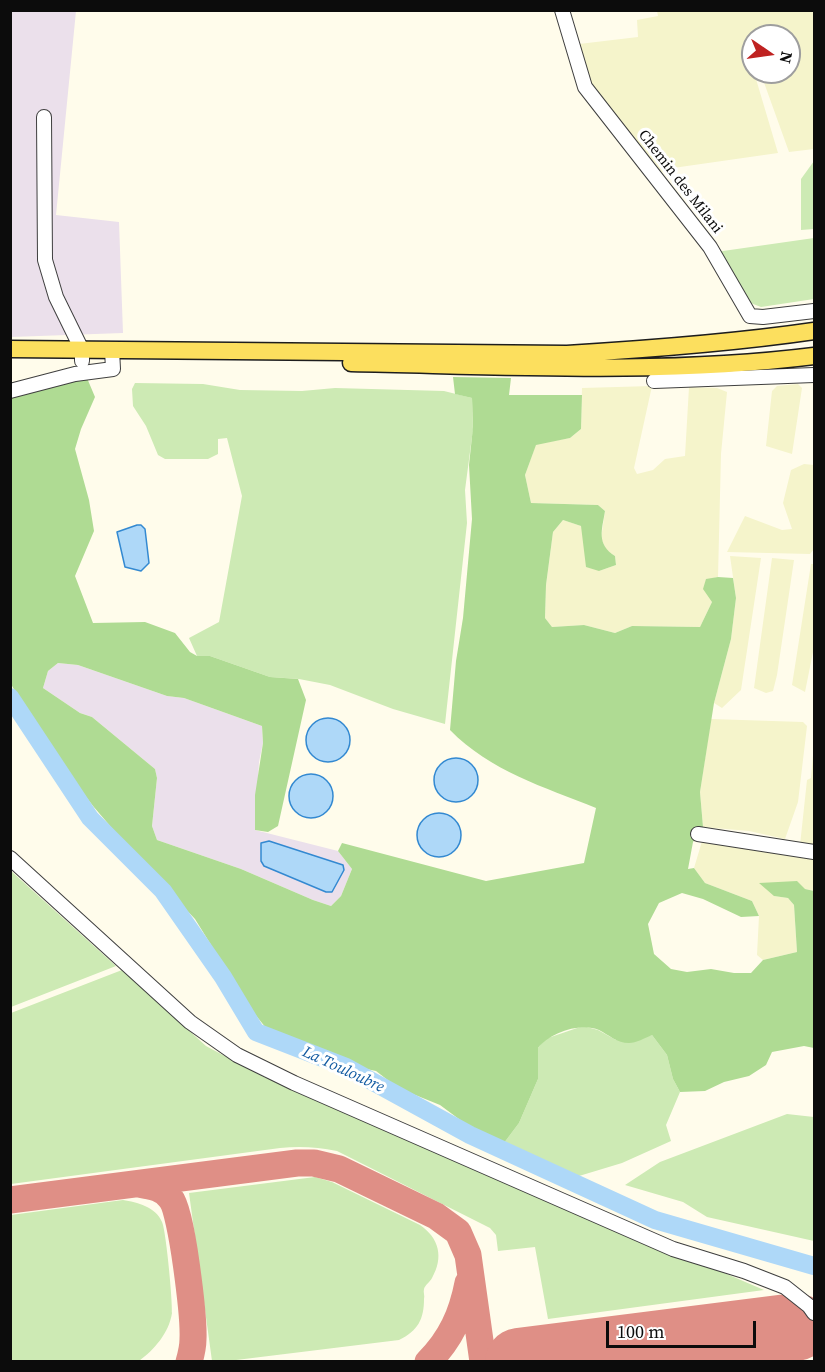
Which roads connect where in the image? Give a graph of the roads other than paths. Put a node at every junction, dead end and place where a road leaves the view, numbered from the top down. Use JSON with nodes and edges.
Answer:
{"nodes":[{"id":1,"x":562,"y":10,"type":"edge"},
{"id":2,"x":44,"y":117,"type":"dead end"},
{"id":3,"x":814,"y":311,"type":"edge"},
{"id":4,"x":814,"y":331,"type":"edge"},
{"id":5,"x":10,"y":349,"type":"edge"},
{"id":6,"x":82,"y":355,"type":"junction"},
{"id":7,"x":112,"y":356,"type":"junction"},
{"id":8,"x":814,"y":356,"type":"edge"},
{"id":9,"x":10,"y":360,"type":"edge"},
{"id":10,"x":814,"y":375,"type":"edge"},
{"id":11,"x":654,"y":381,"type":"dead end"},
{"id":12,"x":10,"y":392,"type":"edge"},
{"id":13,"x":698,"y":834,"type":"dead end"},
{"id":14,"x":814,"y":852,"type":"edge"},
{"id":15,"x":10,"y":858,"type":"edge"},
{"id":16,"x":814,"y":1313,"type":"edge"}],
"edges":[{"from":1,"to":3,"type":"street","name":"Chemin des Milani"},
{"from":2,"to":6,"type":"street"},
{"from":4,"to":7,"type":"main road"},
{"from":5,"to":6,"type":"main road"},
{"from":6,"to":7,"type":"main road"},
{"from":6,"to":9,"type":"main road"},
{"from":7,"to":8,"type":"main road"},
{"from":7,"to":12,"type":"street"},
{"from":10,"to":11,"type":"street"},
{"from":13,"to":14,"type":"street"},
{"from":15,"to":16,"type":"street"}]}
